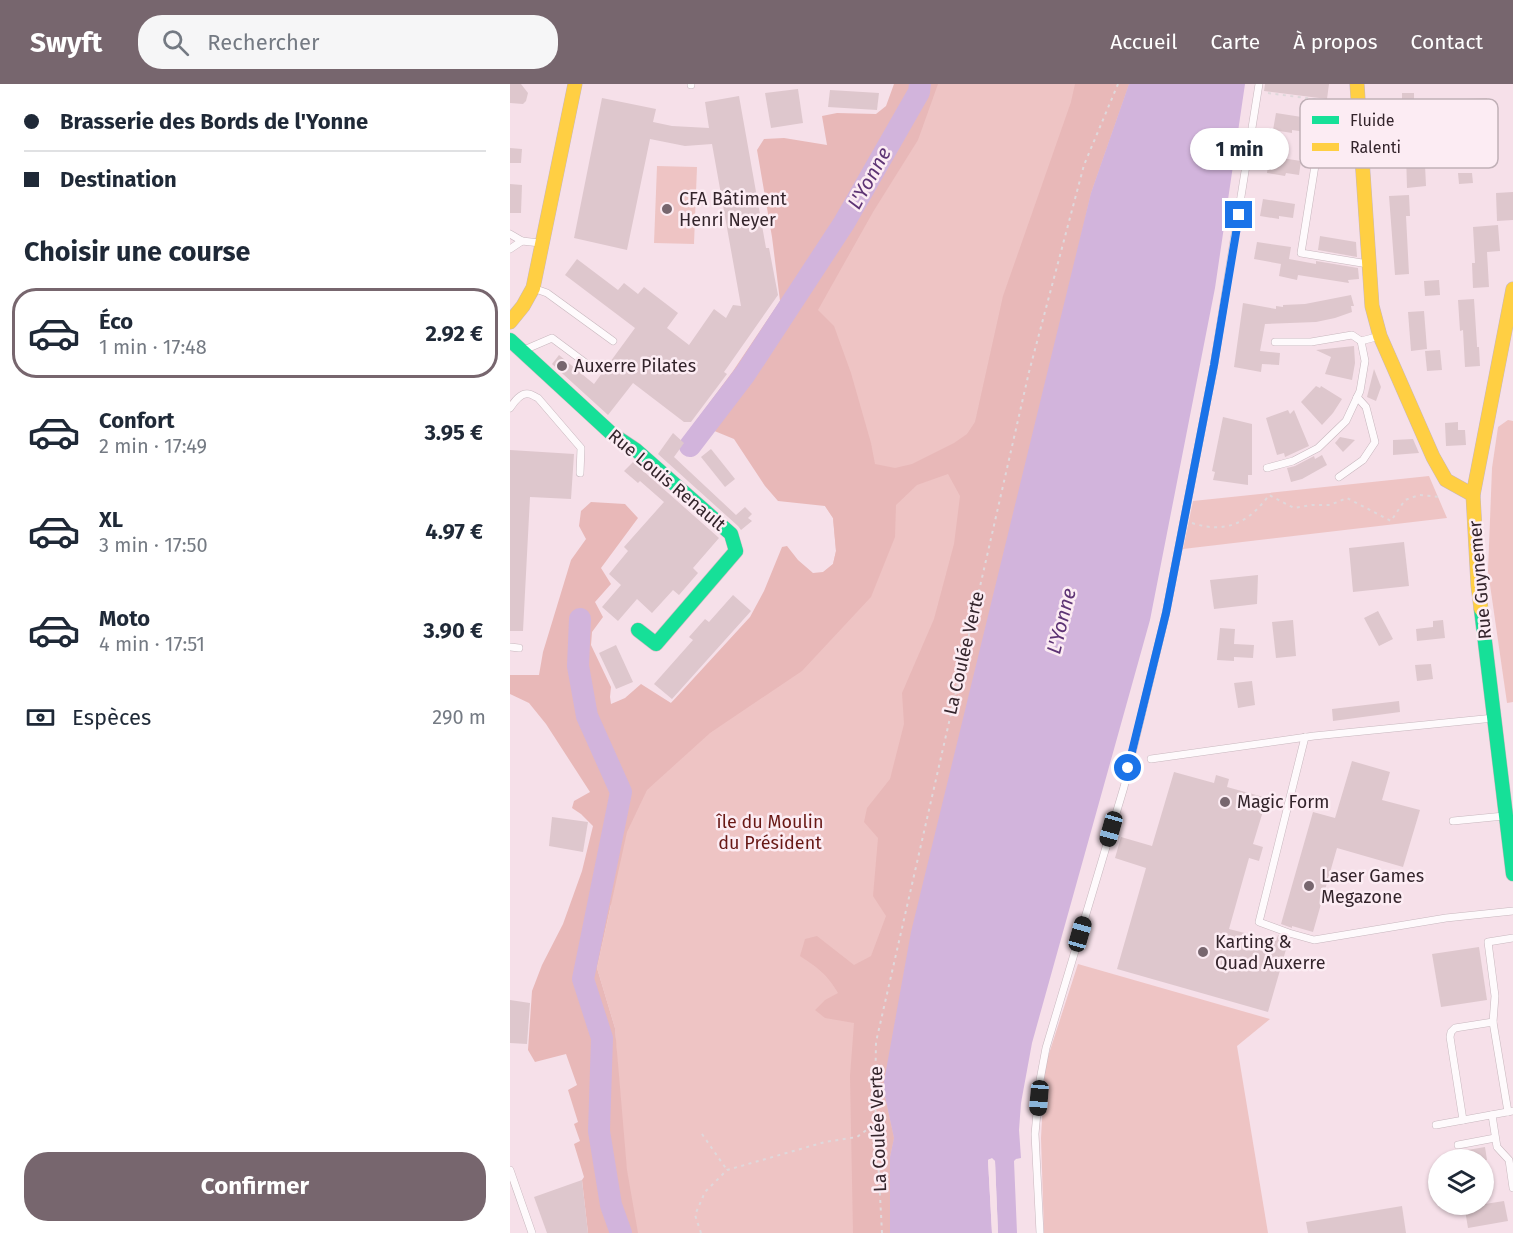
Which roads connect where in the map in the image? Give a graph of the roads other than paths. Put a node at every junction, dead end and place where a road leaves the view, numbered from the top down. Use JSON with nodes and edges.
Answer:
{"nodes":[{"id":1,"x":575,"y":84,"type":"edge"},
{"id":2,"x":1357,"y":84,"type":"edge"},
{"id":3,"x":1259,"y":88,"type":"edge"},
{"id":4,"x":1358,"y":99,"type":"edge"},
{"id":5,"x":1315,"y":168,"type":"edge"},
{"id":6,"x":1362,"y":168,"type":"edge"},
{"id":7,"x":510,"y":234,"type":"edge"},
{"id":8,"x":522,"y":241,"type":"junction"},
{"id":9,"x":542,"y":243,"type":"junction"},
{"id":10,"x":510,"y":249,"type":"edge"},
{"id":11,"x":1369,"y":264,"type":"junction"},
{"id":12,"x":533,"y":288,"type":"junction"},
{"id":13,"x":1513,"y":289,"type":"edge"},
{"id":14,"x":510,"y":322,"type":"edge"},
{"id":15,"x":1380,"y":336,"type":"junction"},
{"id":16,"x":510,"y":340,"type":"edge"},
{"id":17,"x":613,"y":341,"type":"dead end"},
{"id":18,"x":1361,"y":341,"type":"junction"},
{"id":19,"x":1275,"y":342,"type":"dead end"},
{"id":20,"x":522,"y":351,"type":"junction"},
{"id":21,"x":591,"y":367,"type":"dead end"},
{"id":22,"x":1357,"y":398,"type":"junction"},
{"id":23,"x":510,"y":408,"type":"edge"},
{"id":24,"x":1267,"y":468,"type":"dead end"},
{"id":25,"x":580,"y":473,"type":"dead end"},
{"id":26,"x":1339,"y":477,"type":"dead end"},
{"id":27,"x":1473,"y":495,"type":"junction"},
{"id":28,"x":638,"y":630,"type":"dead end"},
{"id":29,"x":510,"y":647,"type":"edge"},
{"id":30,"x":519,"y":648,"type":"dead end"},
{"id":31,"x":1494,"y":718,"type":"junction"},
{"id":32,"x":1305,"y":737,"type":"junction"},
{"id":33,"x":1151,"y":759,"type":"dead end"},
{"id":34,"x":1506,"y":816,"type":"junction"},
{"id":35,"x":1453,"y":821,"type":"dead end"},
{"id":36,"x":1512,"y":850,"type":"edge"},
{"id":37,"x":1513,"y":874,"type":"edge"},
{"id":38,"x":1513,"y":910,"type":"edge"},
{"id":39,"x":1513,"y":938,"type":"edge"},
{"id":40,"x":1493,"y":1022,"type":"junction"},
{"id":41,"x":1510,"y":1112,"type":"edge"},
{"id":42,"x":1492,"y":1115,"type":"junction"},
{"id":43,"x":1463,"y":1120,"type":"junction"},
{"id":44,"x":1436,"y":1125,"type":"dead end"},
{"id":45,"x":1495,"y":1138,"type":"junction"},
{"id":46,"x":1458,"y":1145,"type":"dead end"},
{"id":47,"x":510,"y":1170,"type":"edge"},
{"id":48,"x":1513,"y":1188,"type":"edge"},
{"id":49,"x":532,"y":1233,"type":"edge"},
{"id":50,"x":1040,"y":1233,"type":"edge"}],
"edges":[{"from":1,"to":9,"type":"street"},
{"from":2,"to":4,"type":"street"},
{"from":3,"to":50,"type":"lane"},
{"from":5,"to":11,"type":"lane"},
{"from":6,"to":11,"type":"street"},
{"from":7,"to":8,"type":"lane"},
{"from":8,"to":9,"type":"lane"},
{"from":8,"to":10,"type":"lane"},
{"from":9,"to":12,"type":"street"},
{"from":11,"to":15,"type":"street"},
{"from":12,"to":14,"type":"street"},
{"from":12,"to":17,"type":"lane"},
{"from":13,"to":27,"type":"street","name":"Rue Guynemer"},
{"from":15,"to":18,"type":"lane"},
{"from":15,"to":27,"type":"street"},
{"from":16,"to":20,"type":"street","name":"Rue Louis Renault"},
{"from":18,"to":19,"type":"lane"},
{"from":18,"to":22,"type":"lane"},
{"from":20,"to":21,"type":"lane"},
{"from":20,"to":28,"type":"street","name":"Rue Louis Renault"},
{"from":22,"to":24,"type":"lane"},
{"from":22,"to":26,"type":"lane"},
{"from":23,"to":25,"type":"lane"},
{"from":27,"to":31,"type":"street","name":"Rue Guynemer"},
{"from":29,"to":30,"type":"lane"},
{"from":31,"to":32,"type":"lane"},
{"from":31,"to":34,"type":"street","name":"Rue Guynemer"},
{"from":32,"to":33,"type":"lane"},
{"from":32,"to":38,"type":"lane"},
{"from":34,"to":35,"type":"lane"},
{"from":34,"to":36,"type":"street","name":"Rue Guynemer"},
{"from":36,"to":37,"type":"street","name":"Rue Guynemer"},
{"from":39,"to":40,"type":"lane"},
{"from":40,"to":41,"type":"lane"},
{"from":40,"to":43,"type":"lane"},
{"from":41,"to":42,"type":"lane"},
{"from":42,"to":43,"type":"lane"},
{"from":42,"to":45,"type":"lane"},
{"from":43,"to":44,"type":"lane"},
{"from":45,"to":46,"type":"lane"},
{"from":45,"to":48,"type":"lane"},
{"from":47,"to":49,"type":"lane"}]}
